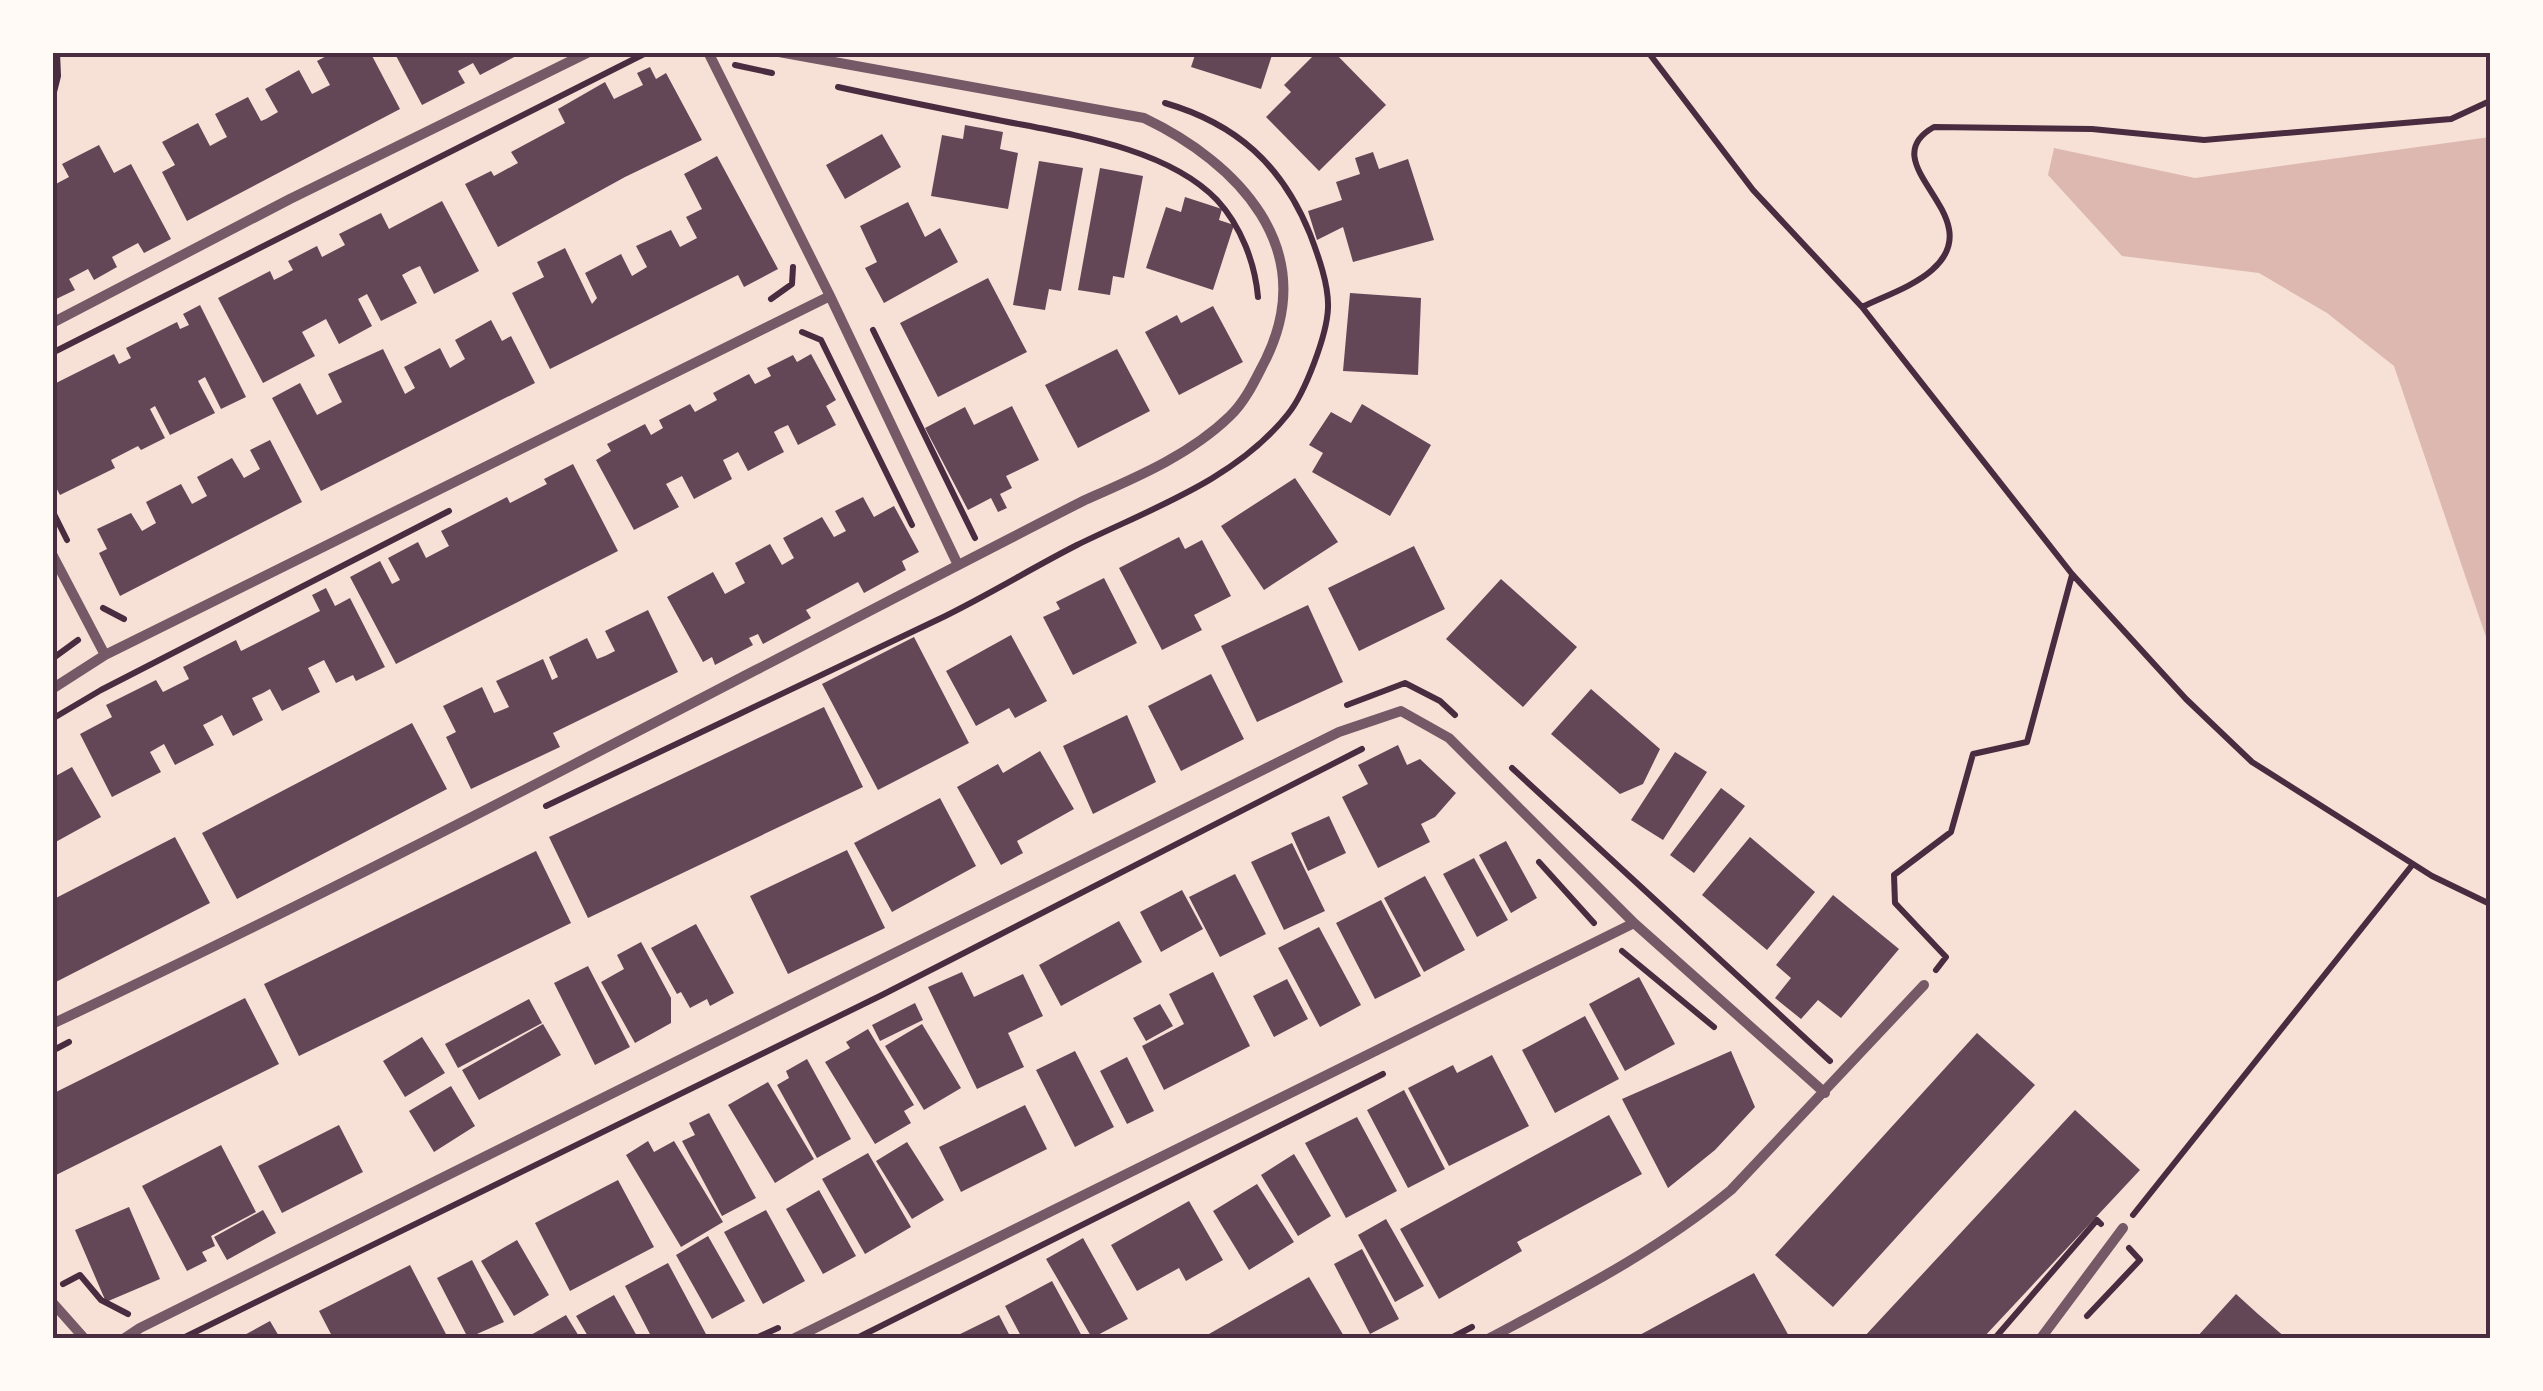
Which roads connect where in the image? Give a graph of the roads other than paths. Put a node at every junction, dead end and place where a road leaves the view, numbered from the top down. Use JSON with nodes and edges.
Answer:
{"nodes":[{"id":1,"x":590,"y":52,"type":"edge"},
{"id":2,"x":780,"y":52,"type":"edge"},
{"id":3,"x":710,"y":57,"type":"edge"},
{"id":4,"x":830,"y":296,"type":"junction"},
{"id":5,"x":52,"y":324,"type":"edge"},
{"id":6,"x":52,"y":554,"type":"edge"},
{"id":7,"x":958,"y":565,"type":"junction"},
{"id":8,"x":106,"y":655,"type":"junction"},
{"id":9,"x":52,"y":690,"type":"edge"},
{"id":10,"x":1634,"y":923,"type":"junction"},
{"id":11,"x":1924,"y":985,"type":"road end"},
{"id":12,"x":52,"y":1024,"type":"edge"},
{"id":13,"x":1825,"y":1093,"type":"junction"},
{"id":14,"x":2120,"y":1232,"type":"road end"},
{"id":15,"x":52,"y":1302,"type":"edge"},
{"id":16,"x":84,"y":1338,"type":"edge"},
{"id":17,"x":125,"y":1338,"type":"edge"},
{"id":18,"x":795,"y":1338,"type":"edge"},
{"id":19,"x":1490,"y":1338,"type":"edge"},
{"id":20,"x":2040,"y":1338,"type":"edge"}],
"edges":[{"from":1,"to":5,"type":"street"},
{"from":2,"to":7,"type":"street"},
{"from":3,"to":4,"type":"street"},
{"from":4,"to":7,"type":"street"},
{"from":4,"to":8,"type":"street"},
{"from":6,"to":8,"type":"street"},
{"from":7,"to":12,"type":"street"},
{"from":8,"to":9,"type":"street"},
{"from":10,"to":13,"type":"street"},
{"from":10,"to":17,"type":"street"},
{"from":10,"to":18,"type":"street"},
{"from":11,"to":13,"type":"street"},
{"from":13,"to":19,"type":"street"},
{"from":14,"to":20,"type":"street"},
{"from":15,"to":16,"type":"street"}]}
